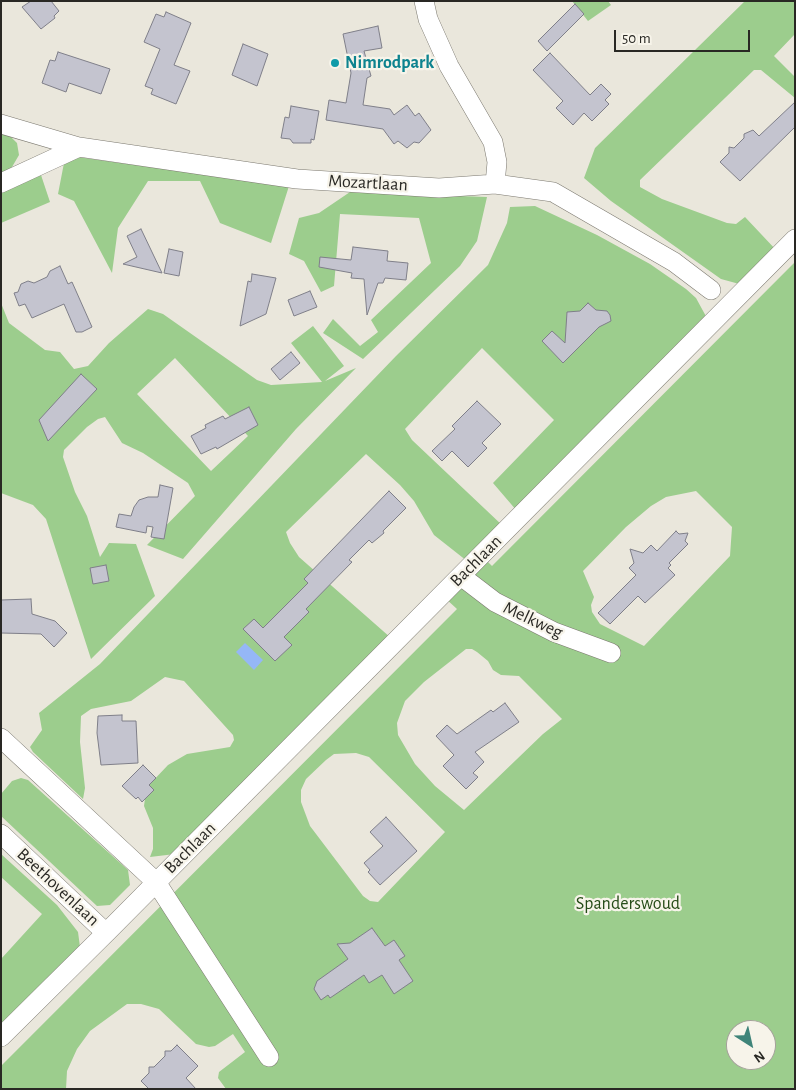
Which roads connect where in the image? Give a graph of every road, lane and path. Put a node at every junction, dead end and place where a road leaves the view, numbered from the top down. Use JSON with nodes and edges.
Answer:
{"nodes":[{"id":1,"x":424,"y":1,"type":"edge"},
{"id":2,"x":1,"y":124,"type":"edge"},
{"id":3,"x":79,"y":147,"type":"junction"},
{"id":4,"x":1,"y":183,"type":"edge"},
{"id":5,"x":495,"y":184,"type":"junction"},
{"id":6,"x":795,"y":239,"type":"edge"},
{"id":7,"x":711,"y":290,"type":"dead end"},
{"id":8,"x":462,"y":576,"type":"junction"},
{"id":9,"x":611,"y":652,"type":"dead end"},
{"id":10,"x":5,"y":749,"type":"edge"},
{"id":11,"x":1,"y":834,"type":"edge"},
{"id":12,"x":156,"y":882,"type":"junction"},
{"id":13,"x":106,"y":933,"type":"junction"},
{"id":14,"x":1,"y":1037,"type":"edge"},
{"id":15,"x":269,"y":1057,"type":"dead end"}],
"edges":[{"from":1,"to":5,"type":"street"},
{"from":2,"to":3,"type":"street","name":"Mozartlaan"},
{"from":3,"to":4,"type":"street"},
{"from":3,"to":5,"type":"street","name":"Mozartlaan"},
{"from":5,"to":7,"type":"street","name":"Mozartlaan"},
{"from":6,"to":8,"type":"street","name":"Bachlaan"},
{"from":8,"to":9,"type":"street","name":"Melkweg"},
{"from":8,"to":12,"type":"street","name":"Bachlaan"},
{"from":10,"to":12,"type":"street"},
{"from":11,"to":13,"type":"street","name":"Beethovenlaan"},
{"from":12,"to":13,"type":"street","name":"Beethovenlaan"},
{"from":12,"to":15,"type":"street"},
{"from":13,"to":14,"type":"street"}]}
